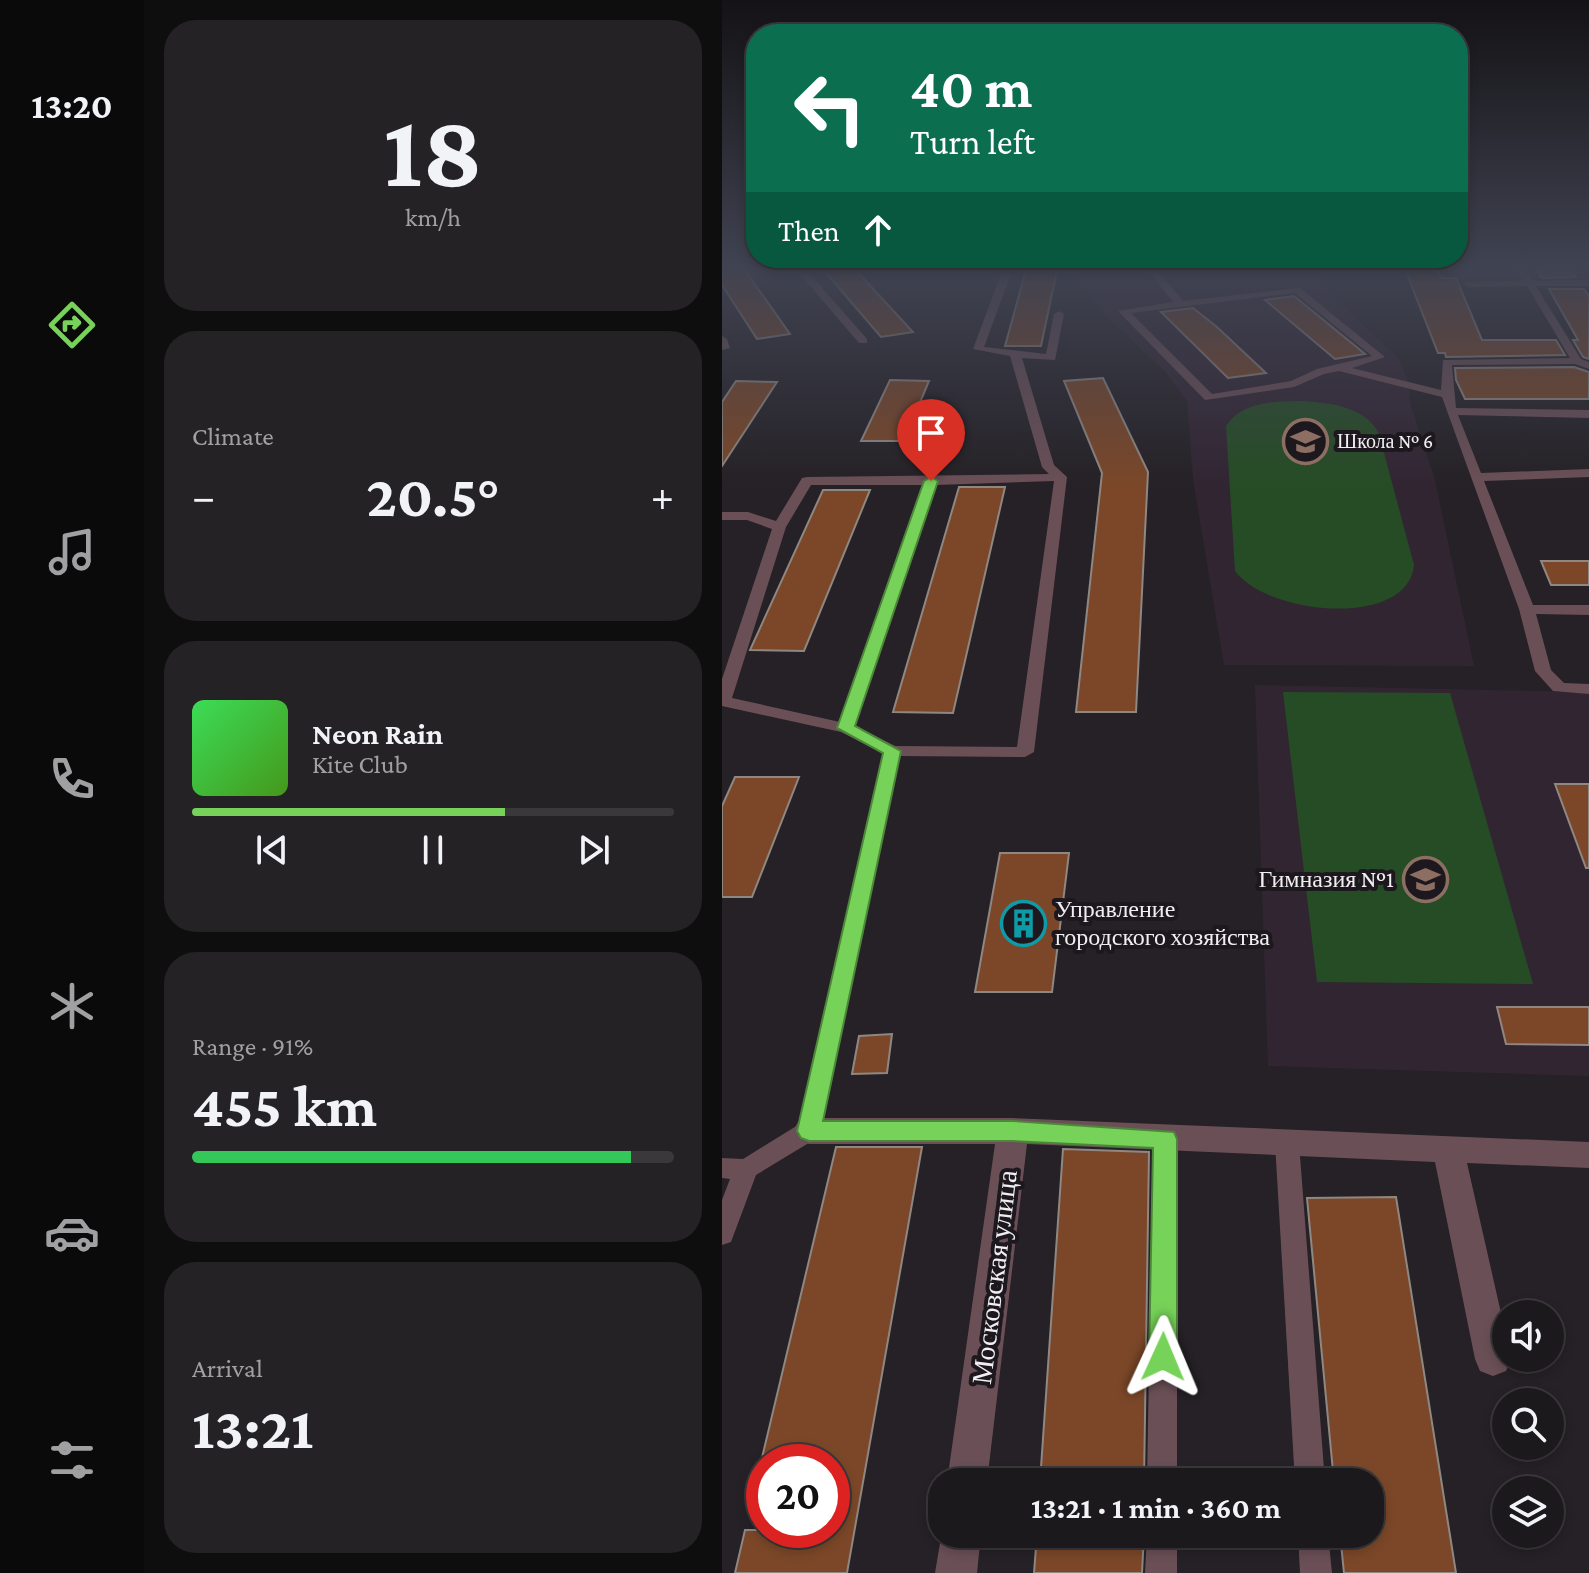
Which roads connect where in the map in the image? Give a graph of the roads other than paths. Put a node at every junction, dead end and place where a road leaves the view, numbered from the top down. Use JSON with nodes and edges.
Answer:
{"nodes":[{"id":1,"x":982,"y":339,"type":"edge"},
{"id":2,"x":1054,"y":339,"type":"edge"},
{"id":3,"x":1151,"y":339,"type":"edge"},
{"id":4,"x":1358,"y":339,"type":"edge"},
{"id":5,"x":1564,"y":339,"type":"edge"},
{"id":6,"x":1014,"y":353,"type":"junction"},
{"id":7,"x":1577,"y":361,"type":"junction"},
{"id":8,"x":1589,"y":366,"type":"edge"},
{"id":9,"x":1339,"y":368,"type":"junction"},
{"id":10,"x":1447,"y":395,"type":"junction"},
{"id":11,"x":1451,"y":411,"type":"junction"},
{"id":12,"x":1589,"y":414,"type":"edge"},
{"id":13,"x":1589,"y":473,"type":"edge"},
{"id":14,"x":1061,"y":477,"type":"junction"},
{"id":15,"x":1477,"y":477,"type":"junction"},
{"id":16,"x":931,"y":481,"type":"junction"},
{"id":17,"x":722,"y":516,"type":"edge"},
{"id":18,"x":779,"y":527,"type":"junction"},
{"id":19,"x":1527,"y":609,"type":"junction"},
{"id":20,"x":1589,"y":610,"type":"edge"},
{"id":21,"x":1589,"y":689,"type":"edge"},
{"id":22,"x":846,"y":728,"type":"junction"},
{"id":23,"x":892,"y":751,"type":"junction"},
{"id":24,"x":809,"y":1131,"type":"junction"},
{"id":25,"x":1013,"y":1131,"type":"junction"},
{"id":26,"x":1165,"y":1139,"type":"junction"},
{"id":27,"x":1287,"y":1143,"type":"junction"},
{"id":28,"x":1448,"y":1149,"type":"junction"},
{"id":29,"x":1589,"y":1155,"type":"edge"},
{"id":30,"x":734,"y":1169,"type":"edge"},
{"id":31,"x":722,"y":1234,"type":"edge"},
{"id":32,"x":1492,"y":1354,"type":"edge"},
{"id":33,"x":969,"y":1468,"type":"edge"},
{"id":34,"x":1162,"y":1468,"type":"edge"},
{"id":35,"x":1309,"y":1468,"type":"edge"},
{"id":36,"x":959,"y":1548,"type":"edge"},
{"id":37,"x":1162,"y":1548,"type":"edge"},
{"id":38,"x":1314,"y":1548,"type":"edge"},
{"id":39,"x":956,"y":1573,"type":"edge"},
{"id":40,"x":1161,"y":1573,"type":"edge"},
{"id":41,"x":1316,"y":1573,"type":"edge"}],
"edges":[{"from":1,"to":6,"type":"lane"},
{"from":2,"to":6,"type":"lane"},
{"from":3,"to":9,"type":"lane"},
{"from":4,"to":9,"type":"lane"},
{"from":5,"to":7,"type":"lane"},
{"from":6,"to":14,"type":"lane"},
{"from":7,"to":8,"type":"lane"},
{"from":7,"to":10,"type":"lane"},
{"from":9,"to":10,"type":"lane"},
{"from":10,"to":11,"type":"lane"},
{"from":11,"to":12,"type":"lane"},
{"from":11,"to":15,"type":"lane"},
{"from":13,"to":15,"type":"lane"},
{"from":14,"to":16,"type":"lane"},
{"from":14,"to":23,"type":"lane"},
{"from":15,"to":19,"type":"lane"},
{"from":16,"to":18,"type":"lane"},
{"from":16,"to":22,"type":"lane"},
{"from":17,"to":18,"type":"lane"},
{"from":18,"to":22,"type":"lane"},
{"from":19,"to":20,"type":"lane"},
{"from":19,"to":21,"type":"lane"},
{"from":22,"to":23,"type":"lane"},
{"from":23,"to":24,"type":"lane"},
{"from":24,"to":25,"type":"street"},
{"from":24,"to":30,"type":"lane"},
{"from":25,"to":26,"type":"street"},
{"from":25,"to":33,"type":"street","name":"Московская улица"},
{"from":26,"to":27,"type":"street"},
{"from":26,"to":34,"type":"lane"},
{"from":27,"to":28,"type":"street"},
{"from":27,"to":35,"type":"lane"},
{"from":28,"to":29,"type":"street"},
{"from":28,"to":32,"type":"street"},
{"from":30,"to":31,"type":"lane"},
{"from":36,"to":39,"type":"street"},
{"from":37,"to":40,"type":"lane"},
{"from":38,"to":41,"type":"lane"}]}
